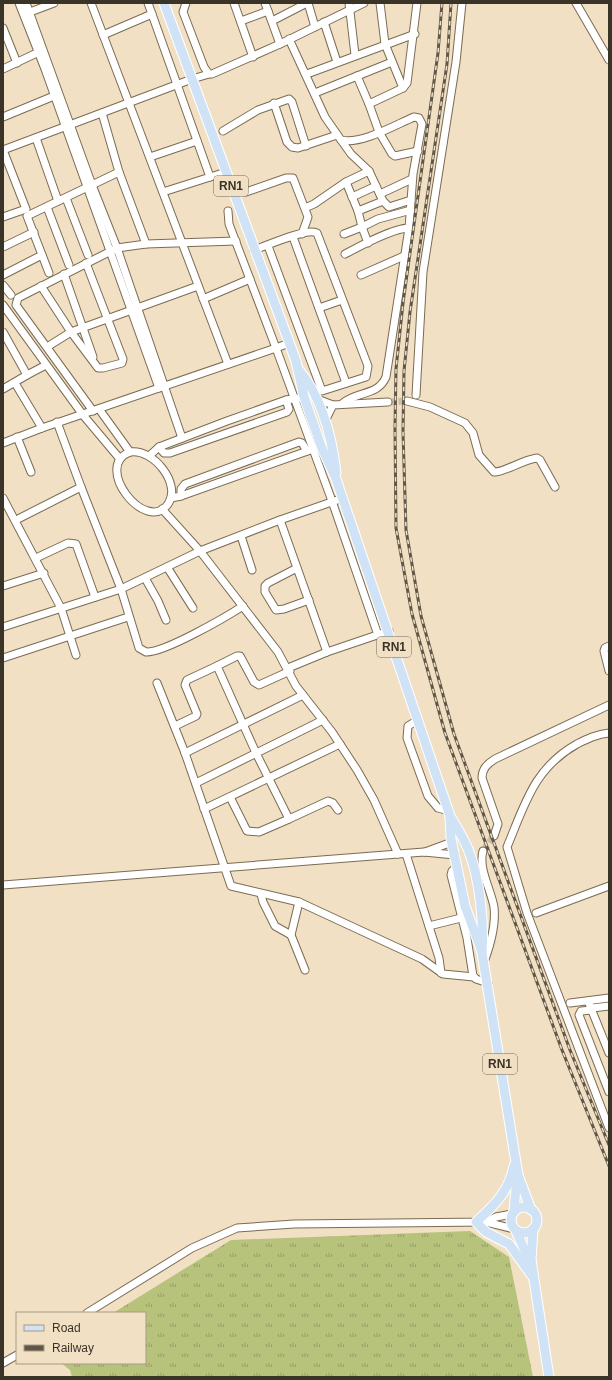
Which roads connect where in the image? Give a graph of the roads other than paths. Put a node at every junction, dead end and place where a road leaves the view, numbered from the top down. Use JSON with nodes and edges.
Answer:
{"nodes":[{"id":1,"x":19,"y":3,"type":"edge"},
{"id":2,"x":26,"y":3,"type":"edge"},
{"id":3,"x":54,"y":3,"type":"edge"},
{"id":4,"x":91,"y":3,"type":"edge"},
{"id":5,"x":148,"y":3,"type":"edge"},
{"id":6,"x":164,"y":3,"type":"edge"},
{"id":7,"x":186,"y":3,"type":"edge"},
{"id":8,"x":234,"y":3,"type":"edge"},
{"id":9,"x":265,"y":3,"type":"edge"},
{"id":10,"x":307,"y":3,"type":"edge"},
{"id":11,"x":364,"y":3,"type":"edge"},
{"id":12,"x":380,"y":3,"type":"edge"},
{"id":13,"x":417,"y":3,"type":"edge"},
{"id":14,"x":462,"y":3,"type":"edge"},
{"id":15,"x":576,"y":3,"type":"edge"},
{"id":16,"x":350,"y":6,"type":"edge"},
{"id":17,"x":268,"y":11,"type":"junction"},
{"id":18,"x":30,"y":12,"type":"junction"},
{"id":19,"x":152,"y":14,"type":"junction"},
{"id":20,"x":241,"y":21,"type":"junction"},
{"id":21,"x":272,"y":21,"type":"junction"},
{"id":22,"x":324,"y":22,"type":"junction"},
{"id":23,"x":315,"y":27,"type":"junction"},
{"id":24,"x":3,"y":28,"type":"edge"},
{"id":25,"x":415,"y":34,"type":"junction"},
{"id":26,"x":103,"y":35,"type":"junction"},
{"id":27,"x":289,"y":39,"type":"junction"},
{"id":28,"x":280,"y":44,"type":"junction"},
{"id":29,"x":385,"y":44,"type":"junction"},
{"id":30,"x":41,"y":51,"type":"junction"},
{"id":31,"x":354,"y":55,"type":"junction"},
{"id":32,"x":253,"y":57,"type":"junction"},
{"id":33,"x":609,"y":60,"type":"edge"},
{"id":34,"x":337,"y":62,"type":"junction"},
{"id":35,"x":392,"y":62,"type":"junction"},
{"id":36,"x":17,"y":63,"type":"junction"},
{"id":37,"x":3,"y":69,"type":"edge"},
{"id":38,"x":209,"y":74,"type":"junction"},
{"id":39,"x":307,"y":74,"type":"junction"},
{"id":40,"x":357,"y":76,"type":"junction"},
{"id":41,"x":192,"y":79,"type":"junction"},
{"id":42,"x":177,"y":84,"type":"junction"},
{"id":43,"x":403,"y":88,"type":"junction"},
{"id":44,"x":315,"y":93,"type":"junction"},
{"id":45,"x":54,"y":96,"type":"junction"},
{"id":46,"x":129,"y":102,"type":"junction"},
{"id":47,"x":274,"y":103,"type":"junction"},
{"id":48,"x":369,"y":104,"type":"junction"},
{"id":49,"x":102,"y":113,"type":"junction"},
{"id":50,"x":3,"y":117,"type":"edge"},
{"id":51,"x":68,"y":126,"type":"junction"},
{"id":52,"x":223,"y":131,"type":"dead end"},
{"id":53,"x":379,"y":132,"type":"junction"},
{"id":54,"x":36,"y":138,"type":"junction"},
{"id":55,"x":339,"y":138,"type":"junction"},
{"id":56,"x":197,"y":141,"type":"junction"},
{"id":57,"x":306,"y":146,"type":"junction"},
{"id":58,"x":3,"y":150,"type":"edge"},
{"id":59,"x":418,"y":151,"type":"junction"},
{"id":60,"x":150,"y":157,"type":"junction"},
{"id":61,"x":369,"y":171,"type":"junction"},
{"id":62,"x":119,"y":172,"type":"junction"},
{"id":63,"x":226,"y":172,"type":"junction"},
{"id":64,"x":210,"y":177,"type":"junction"},
{"id":65,"x":412,"y":179,"type":"junction"},
{"id":66,"x":346,"y":182,"type":"junction"},
{"id":67,"x":89,"y":186,"type":"junction"},
{"id":68,"x":376,"y":186,"type":"junction"},
{"id":69,"x":163,"y":192,"type":"junction"},
{"id":70,"x":246,"y":192,"type":"dead end"},
{"id":71,"x":380,"y":194,"type":"junction"},
{"id":72,"x":352,"y":197,"type":"junction"},
{"id":73,"x":66,"y":198,"type":"junction"},
{"id":74,"x":411,"y":200,"type":"junction"},
{"id":75,"x":58,"y":201,"type":"junction"},
{"id":76,"x":383,"y":201,"type":"junction"},
{"id":77,"x":47,"y":207,"type":"junction"},
{"id":78,"x":305,"y":208,"type":"junction"},
{"id":79,"x":411,"y":210,"type":"junction"},
{"id":80,"x":228,"y":211,"type":"dead end"},
{"id":81,"x":358,"y":211,"type":"junction"},
{"id":82,"x":3,"y":217,"type":"edge"},
{"id":83,"x":362,"y":227,"type":"junction"},
{"id":84,"x":409,"y":228,"type":"junction"},
{"id":85,"x":34,"y":232,"type":"junction"},
{"id":86,"x":302,"y":234,"type":"junction"},
{"id":87,"x":344,"y":234,"type":"dead end"},
{"id":88,"x":292,"y":237,"type":"junction"},
{"id":89,"x":236,"y":241,"type":"junction"},
{"id":90,"x":181,"y":242,"type":"junction"},
{"id":91,"x":368,"y":242,"type":"junction"},
{"id":92,"x":146,"y":244,"type":"junction"},
{"id":93,"x":268,"y":246,"type":"junction"},
{"id":94,"x":3,"y":247,"type":"edge"},
{"id":95,"x":113,"y":249,"type":"junction"},
{"id":96,"x":254,"y":250,"type":"junction"},
{"id":97,"x":345,"y":254,"type":"dead end"},
{"id":98,"x":42,"y":255,"type":"junction"},
{"id":99,"x":88,"y":255,"type":"dead end"},
{"id":100,"x":404,"y":256,"type":"junction"},
{"id":101,"x":86,"y":263,"type":"junction"},
{"id":102,"x":69,"y":265,"type":"dead end"},
{"id":103,"x":49,"y":273,"type":"dead end"},
{"id":104,"x":64,"y":274,"type":"junction"},
{"id":105,"x":3,"y":275,"type":"edge"},
{"id":106,"x":361,"y":275,"type":"dead end"},
{"id":107,"x":250,"y":279,"type":"junction"},
{"id":108,"x":3,"y":285,"type":"edge"},
{"id":109,"x":41,"y":286,"type":"junction"},
{"id":110,"x":198,"y":286,"type":"junction"},
{"id":111,"x":11,"y":296,"type":"dead end"},
{"id":112,"x":203,"y":299,"type":"junction"},
{"id":113,"x":342,"y":300,"type":"junction"},
{"id":114,"x":318,"y":308,"type":"junction"},
{"id":115,"x":4,"y":310,"type":"edge"},
{"id":116,"x":135,"y":310,"type":"junction"},
{"id":117,"x":108,"y":319,"type":"junction"},
{"id":118,"x":84,"y":327,"type":"junction"},
{"id":119,"x":3,"y":332,"type":"edge"},
{"id":120,"x":70,"y":332,"type":"junction"},
{"id":121,"x":289,"y":343,"type":"junction"},
{"id":122,"x":47,"y":348,"type":"junction"},
{"id":123,"x":276,"y":348,"type":"junction"},
{"id":124,"x":94,"y":362,"type":"junction"},
{"id":125,"x":228,"y":364,"type":"junction"},
{"id":126,"x":46,"y":365,"type":"junction"},
{"id":127,"x":298,"y":368,"type":"junction"},
{"id":128,"x":28,"y":375,"type":"junction"},
{"id":129,"x":15,"y":383,"type":"junction"},
{"id":130,"x":346,"y":383,"type":"junction"},
{"id":131,"x":162,"y":387,"type":"junction"},
{"id":132,"x":3,"y":389,"type":"edge"},
{"id":133,"x":416,"y":395,"type":"dead end"},
{"id":134,"x":299,"y":398,"type":"junction"},
{"id":135,"x":317,"y":399,"type":"junction"},
{"id":136,"x":286,"y":400,"type":"junction"},
{"id":137,"x":388,"y":402,"type":"tunnel mouth"},
{"id":138,"x":408,"y":402,"type":"tunnel mouth"},
{"id":139,"x":344,"y":403,"type":"junction"},
{"id":140,"x":333,"y":406,"type":"junction"},
{"id":141,"x":96,"y":410,"type":"junction"},
{"id":142,"x":83,"y":415,"type":"junction"},
{"id":143,"x":227,"y":421,"type":"junction"},
{"id":144,"x":57,"y":422,"type":"junction"},
{"id":145,"x":325,"y":422,"type":"junction"},
{"id":146,"x":42,"y":428,"type":"junction"},
{"id":147,"x":231,"y":431,"type":"junction"},
{"id":148,"x":17,"y":437,"type":"junction"},
{"id":149,"x":182,"y":438,"type":"junction"},
{"id":150,"x":3,"y":443,"type":"edge"},
{"id":151,"x":332,"y":443,"type":"junction"},
{"id":152,"x":159,"y":447,"type":"junction"},
{"id":153,"x":314,"y":449,"type":"junction"},
{"id":154,"x":130,"y":452,"type":"junction"},
{"id":155,"x":149,"y":456,"type":"junction"},
{"id":156,"x":120,"y":459,"type":"junction"},
{"id":157,"x":238,"y":464,"type":"junction"},
{"id":158,"x":31,"y":472,"type":"dead end"},
{"id":159,"x":242,"y":474,"type":"junction"},
{"id":160,"x":336,"y":479,"type":"junction"},
{"id":161,"x":81,"y":487,"type":"junction"},
{"id":162,"x":555,"y":487,"type":"dead end"},
{"id":163,"x":181,"y":496,"type":"junction"},
{"id":164,"x":3,"y":498,"type":"edge"},
{"id":165,"x":171,"y":498,"type":"junction"},
{"id":166,"x":343,"y":498,"type":"junction"},
{"id":167,"x":332,"y":501,"type":"junction"},
{"id":168,"x":162,"y":509,"type":"junction"},
{"id":169,"x":16,"y":520,"type":"junction"},
{"id":170,"x":280,"y":520,"type":"junction"},
{"id":171,"x":241,"y":536,"type":"junction"},
{"id":172,"x":200,"y":551,"type":"junction"},
{"id":173,"x":36,"y":558,"type":"junction"},
{"id":174,"x":167,"y":567,"type":"junction"},
{"id":175,"x":297,"y":568,"type":"junction"},
{"id":176,"x":252,"y":570,"type":"dead end"},
{"id":177,"x":44,"y":573,"type":"junction"},
{"id":178,"x":145,"y":578,"type":"junction"},
{"id":179,"x":3,"y":586,"type":"edge"},
{"id":180,"x":120,"y":589,"type":"junction"},
{"id":181,"x":95,"y":597,"type":"junction"},
{"id":182,"x":309,"y":600,"type":"junction"},
{"id":183,"x":243,"y":606,"type":"junction"},
{"id":184,"x":61,"y":608,"type":"junction"},
{"id":185,"x":193,"y":608,"type":"dead end"},
{"id":186,"x":128,"y":617,"type":"junction"},
{"id":187,"x":166,"y":620,"type":"dead end"},
{"id":188,"x":3,"y":627,"type":"edge"},
{"id":189,"x":389,"y":631,"type":"junction"},
{"id":190,"x":378,"y":635,"type":"junction"},
{"id":191,"x":70,"y":636,"type":"junction"},
{"id":192,"x":609,"y":646,"type":"edge"},
{"id":193,"x":327,"y":652,"type":"junction"},
{"id":194,"x":76,"y":656,"type":"dead end"},
{"id":195,"x":3,"y":658,"type":"edge"},
{"id":196,"x":217,"y":666,"type":"junction"},
{"id":197,"x":289,"y":670,"type":"junction"},
{"id":198,"x":609,"y":671,"type":"edge"},
{"id":199,"x":157,"y":683,"type":"dead end"},
{"id":200,"x":303,"y":695,"type":"junction"},
{"id":201,"x":609,"y":705,"type":"edge"},
{"id":202,"x":323,"y":720,"type":"junction"},
{"id":203,"x":418,"y":720,"type":"junction"},
{"id":204,"x":243,"y":725,"type":"junction"},
{"id":205,"x":175,"y":726,"type":"junction"},
{"id":206,"x":609,"y":733,"type":"edge"},
{"id":207,"x":340,"y":744,"type":"junction"},
{"id":208,"x":185,"y":753,"type":"junction"},
{"id":209,"x":256,"y":753,"type":"junction"},
{"id":210,"x":268,"y":779,"type":"junction"},
{"id":211,"x":196,"y":783,"type":"junction"},
{"id":212,"x":230,"y":797,"type":"junction"},
{"id":213,"x":204,"y":809,"type":"junction"},
{"id":214,"x":338,"y":810,"type":"dead end"},
{"id":215,"x":449,"y":813,"type":"junction"},
{"id":216,"x":288,"y":818,"type":"junction"},
{"id":217,"x":494,"y":836,"type":"tunnel mouth"},
{"id":218,"x":452,"y":842,"type":"junction"},
{"id":219,"x":469,"y":851,"type":"junction"},
{"id":220,"x":483,"y":851,"type":"tunnel mouth"},
{"id":221,"x":424,"y":852,"type":"junction"},
{"id":222,"x":402,"y":854,"type":"junction"},
{"id":223,"x":454,"y":854,"type":"junction"},
{"id":224,"x":224,"y":866,"type":"junction"},
{"id":225,"x":3,"y":885,"type":"edge"},
{"id":226,"x":609,"y":886,"type":"edge"},
{"id":227,"x":261,"y":894,"type":"junction"},
{"id":228,"x":492,"y":899,"type":"junction"},
{"id":229,"x":299,"y":902,"type":"junction"},
{"id":230,"x":481,"y":910,"type":"junction"},
{"id":231,"x":536,"y":913,"type":"dead end"},
{"id":232,"x":464,"y":917,"type":"junction"},
{"id":233,"x":429,"y":926,"type":"junction"},
{"id":234,"x":291,"y":935,"type":"junction"},
{"id":235,"x":482,"y":953,"type":"junction"},
{"id":236,"x":484,"y":963,"type":"junction"},
{"id":237,"x":305,"y":970,"type":"dead end"},
{"id":238,"x":441,"y":973,"type":"junction"},
{"id":239,"x":474,"y":977,"type":"junction"},
{"id":240,"x":488,"y":983,"type":"junction"},
{"id":241,"x":609,"y":998,"type":"edge"},
{"id":242,"x":588,"y":1001,"type":"junction"},
{"id":243,"x":570,"y":1003,"type":"dead end"},
{"id":244,"x":609,"y":1006,"type":"edge"},
{"id":245,"x":592,"y":1009,"type":"junction"},
{"id":246,"x":609,"y":1053,"type":"edge"},
{"id":247,"x":596,"y":1058,"type":"junction"},
{"id":248,"x":609,"y":1092,"type":"edge"},
{"id":249,"x":609,"y":1128,"type":"edge"},
{"id":250,"x":515,"y":1162,"type":"junction"},
{"id":251,"x":518,"y":1175,"type":"junction"},
{"id":252,"x":531,"y":1210,"type":"junction"},
{"id":253,"x":513,"y":1213,"type":"junction"},
{"id":254,"x":481,"y":1222,"type":"junction"},
{"id":255,"x":533,"y":1229,"type":"junction"},
{"id":256,"x":515,"y":1230,"type":"junction"},
{"id":257,"x":531,"y":1260,"type":"junction"},
{"id":258,"x":533,"y":1277,"type":"junction"},
{"id":259,"x":89,"y":1312,"type":"edge"},
{"id":260,"x":16,"y":1356,"type":"edge"},
{"id":261,"x":3,"y":1363,"type":"edge"},
{"id":262,"x":549,"y":1377,"type":"edge"}],
"edges":[{"from":1,"to":30,"type":"street"},
{"from":2,"to":18,"type":"street"},
{"from":3,"to":18,"type":"street"},
{"from":4,"to":26,"type":"street"},
{"from":5,"to":19,"type":"street"},
{"from":6,"to":41,"type":"main road","number":"RN1"},
{"from":7,"to":38,"type":"street"},
{"from":8,"to":20,"type":"street"},
{"from":9,"to":17,"type":"street"},
{"from":10,"to":21,"type":"street"},
{"from":10,"to":23,"type":"street"},
{"from":11,"to":16,"type":"street"},
{"from":12,"to":29,"type":"street"},
{"from":13,"to":25,"type":"street"},
{"from":14,"to":133,"type":"street"},
{"from":15,"to":33,"type":"street"},
{"from":16,"to":22,"type":"street"},
{"from":16,"to":31,"type":"street"},
{"from":17,"to":20,"type":"street"},
{"from":17,"to":21,"type":"street"},
{"from":18,"to":30,"type":"street"},
{"from":19,"to":26,"type":"street"},
{"from":19,"to":42,"type":"street"},
{"from":20,"to":32,"type":"street"},
{"from":21,"to":28,"type":"street"},
{"from":22,"to":23,"type":"street"},
{"from":22,"to":34,"type":"street"},
{"from":23,"to":27,"type":"street"},
{"from":24,"to":36,"type":"street"},
{"from":25,"to":29,"type":"street"},
{"from":25,"to":43,"type":"street"},
{"from":26,"to":46,"type":"street"},
{"from":27,"to":28,"type":"street"},
{"from":27,"to":39,"type":"street"},
{"from":28,"to":32,"type":"street"},
{"from":29,"to":31,"type":"street"},
{"from":29,"to":35,"type":"street"},
{"from":30,"to":36,"type":"street"},
{"from":30,"to":45,"type":"street"},
{"from":30,"to":51,"type":"street"},
{"from":31,"to":34,"type":"street"},
{"from":32,"to":38,"type":"street"},
{"from":34,"to":39,"type":"street"},
{"from":35,"to":40,"type":"street"},
{"from":35,"to":43,"type":"street"},
{"from":36,"to":37,"type":"street"},
{"from":38,"to":41,"type":"street"},
{"from":39,"to":44,"type":"street"},
{"from":40,"to":44,"type":"street"},
{"from":40,"to":48,"type":"street"},
{"from":41,"to":42,"type":"street"},
{"from":41,"to":63,"type":"main road","number":"RN1"},
{"from":42,"to":46,"type":"street"},
{"from":42,"to":56,"type":"street"},
{"from":43,"to":48,"type":"street"},
{"from":44,"to":55,"type":"street"},
{"from":45,"to":50,"type":"street"},
{"from":45,"to":51,"type":"street"},
{"from":46,"to":49,"type":"street"},
{"from":46,"to":60,"type":"street"},
{"from":47,"to":52,"type":"street"},
{"from":47,"to":57,"type":"street"},
{"from":47,"to":57,"type":"street"},
{"from":48,"to":53,"type":"street"},
{"from":49,"to":51,"type":"street"},
{"from":49,"to":62,"type":"street"},
{"from":51,"to":54,"type":"street"},
{"from":51,"to":67,"type":"street"},
{"from":53,"to":55,"type":"street"},
{"from":53,"to":59,"type":"street"},
{"from":53,"to":59,"type":"street"},
{"from":54,"to":58,"type":"street"},
{"from":54,"to":75,"type":"street"},
{"from":55,"to":57,"type":"street"},
{"from":55,"to":61,"type":"street"},
{"from":56,"to":60,"type":"street"},
{"from":56,"to":64,"type":"street"},
{"from":58,"to":82,"type":"street"},
{"from":59,"to":65,"type":"street"},
{"from":60,"to":69,"type":"street"},
{"from":61,"to":66,"type":"street"},
{"from":61,"to":68,"type":"street"},
{"from":62,"to":67,"type":"street"},
{"from":62,"to":92,"type":"street"},
{"from":63,"to":64,"type":"street"},
{"from":63,"to":96,"type":"main road","number":"RN1"},
{"from":64,"to":69,"type":"street"},
{"from":65,"to":71,"type":"street"},
{"from":65,"to":74,"type":"street"},
{"from":66,"to":72,"type":"street"},
{"from":66,"to":78,"type":"street"},
{"from":67,"to":73,"type":"street"},
{"from":67,"to":95,"type":"street"},
{"from":68,"to":71,"type":"street"},
{"from":68,"to":72,"type":"street"},
{"from":69,"to":90,"type":"street"},
{"from":70,"to":78,"type":"street"},
{"from":71,"to":76,"type":"street"},
{"from":72,"to":81,"type":"street"},
{"from":73,"to":75,"type":"street"},
{"from":73,"to":99,"type":"street"},
{"from":74,"to":76,"type":"street"},
{"from":74,"to":79,"type":"street"},
{"from":75,"to":77,"type":"street"},
{"from":76,"to":81,"type":"street"},
{"from":77,"to":85,"type":"street"},
{"from":77,"to":102,"type":"street"},
{"from":78,"to":86,"type":"street"},
{"from":79,"to":83,"type":"street"},
{"from":79,"to":84,"type":"street"},
{"from":80,"to":89,"type":"street"},
{"from":81,"to":83,"type":"street"},
{"from":83,"to":87,"type":"street"},
{"from":83,"to":91,"type":"street"},
{"from":84,"to":91,"type":"street"},
{"from":84,"to":100,"type":"street"},
{"from":85,"to":94,"type":"street"},
{"from":85,"to":98,"type":"street"},
{"from":86,"to":88,"type":"street"},
{"from":86,"to":113,"type":"street"},
{"from":88,"to":93,"type":"street"},
{"from":88,"to":114,"type":"street"},
{"from":89,"to":90,"type":"street"},
{"from":89,"to":107,"type":"street"},
{"from":90,"to":92,"type":"street"},
{"from":90,"to":110,"type":"street"},
{"from":91,"to":97,"type":"street"},
{"from":92,"to":95,"type":"street"},
{"from":93,"to":96,"type":"street"},
{"from":93,"to":130,"type":"street"},
{"from":95,"to":101,"type":"street"},
{"from":95,"to":116,"type":"street"},
{"from":96,"to":121,"type":"main road","number":"RN1"},
{"from":98,"to":103,"type":"street"},
{"from":98,"to":105,"type":"street"},
{"from":100,"to":106,"type":"street"},
{"from":100,"to":139,"type":"street"},
{"from":101,"to":104,"type":"street"},
{"from":101,"to":117,"type":"street"},
{"from":104,"to":109,"type":"street"},
{"from":104,"to":118,"type":"street"},
{"from":107,"to":112,"type":"street"},
{"from":107,"to":123,"type":"street"},
{"from":108,"to":111,"type":"street"},
{"from":109,"to":120,"type":"street"},
{"from":109,"to":122,"type":"street"},
{"from":110,"to":112,"type":"street"},
{"from":110,"to":116,"type":"street"},
{"from":112,"to":125,"type":"street"},
{"from":113,"to":114,"type":"street"},
{"from":113,"to":130,"type":"street"},
{"from":114,"to":130,"type":"street"},
{"from":115,"to":126,"type":"street"},
{"from":116,"to":117,"type":"street"},
{"from":116,"to":131,"type":"street"},
{"from":117,"to":118,"type":"street"},
{"from":117,"to":124,"type":"street"},
{"from":118,"to":120,"type":"street"},
{"from":118,"to":124,"type":"street"},
{"from":119,"to":128,"type":"street"},
{"from":120,"to":122,"type":"street"},
{"from":120,"to":124,"type":"street"},
{"from":121,"to":123,"type":"street"},
{"from":121,"to":127,"type":"main road","number":"RN1"},
{"from":122,"to":141,"type":"street"},
{"from":123,"to":125,"type":"street"},
{"from":123,"to":134,"type":"street"},
{"from":125,"to":131,"type":"street"},
{"from":126,"to":128,"type":"street"},
{"from":126,"to":142,"type":"street"},
{"from":127,"to":134,"type":"main road","number":"RN1"},
{"from":127,"to":135,"type":"main road","number":"RN1"},
{"from":128,"to":129,"type":"street"},
{"from":129,"to":132,"type":"street"},
{"from":129,"to":146,"type":"street"},
{"from":131,"to":141,"type":"street"},
{"from":131,"to":149,"type":"street"},
{"from":134,"to":135,"type":"main road"},
{"from":134,"to":136,"type":"street"},
{"from":134,"to":153,"type":"main road","number":"RN1"},
{"from":135,"to":140,"type":"street"},
{"from":135,"to":145,"type":"main road","number":"RN1"},
{"from":136,"to":143,"type":"street"},
{"from":136,"to":147,"type":"street"},
{"from":137,"to":139,"type":"street"},
{"from":138,"to":162,"type":"street"},
{"from":139,"to":140,"type":"street"},
{"from":140,"to":145,"type":"street"},
{"from":141,"to":142,"type":"street"},
{"from":141,"to":154,"type":"street"},
{"from":142,"to":144,"type":"street"},
{"from":142,"to":156,"type":"street"},
{"from":143,"to":147,"type":"street"},
{"from":143,"to":149,"type":"street"},
{"from":144,"to":146,"type":"street"},
{"from":144,"to":161,"type":"street"},
{"from":145,"to":151,"type":"main road","number":"RN1"},
{"from":146,"to":148,"type":"street"},
{"from":147,"to":152,"type":"street"},
{"from":148,"to":150,"type":"street"},
{"from":148,"to":158,"type":"street"},
{"from":149,"to":152,"type":"street"},
{"from":151,"to":153,"type":"main road"},
{"from":151,"to":160,"type":"main road","number":"RN1"},
{"from":152,"to":155,"type":"street"},
{"from":153,"to":157,"type":"street"},
{"from":153,"to":159,"type":"street"},
{"from":153,"to":160,"type":"main road","number":"RN1"},
{"from":153,"to":167,"type":"street"},
{"from":154,"to":155,"type":"street"},
{"from":154,"to":156,"type":"street"},
{"from":155,"to":165,"type":"street"},
{"from":156,"to":168,"type":"street"},
{"from":157,"to":159,"type":"street"},
{"from":157,"to":163,"type":"street"},
{"from":159,"to":163,"type":"street"},
{"from":160,"to":166,"type":"main road","number":"RN1"},
{"from":161,"to":169,"type":"street"},
{"from":161,"to":180,"type":"street"},
{"from":163,"to":165,"type":"street"},
{"from":164,"to":169,"type":"street"},
{"from":165,"to":168,"type":"street"},
{"from":166,"to":167,"type":"street"},
{"from":166,"to":189,"type":"main road","number":"RN1"},
{"from":167,"to":170,"type":"street"},
{"from":167,"to":190,"type":"street"},
{"from":168,"to":172,"type":"street"},
{"from":169,"to":173,"type":"street"},
{"from":170,"to":171,"type":"street"},
{"from":170,"to":175,"type":"street"},
{"from":171,"to":172,"type":"street"},
{"from":171,"to":176,"type":"street"},
{"from":172,"to":174,"type":"street"},
{"from":172,"to":183,"type":"street"},
{"from":173,"to":177,"type":"street"},
{"from":173,"to":181,"type":"street"},
{"from":174,"to":178,"type":"street"},
{"from":174,"to":185,"type":"street"},
{"from":175,"to":182,"type":"street"},
{"from":175,"to":182,"type":"street"},
{"from":177,"to":179,"type":"street"},
{"from":177,"to":184,"type":"street"},
{"from":178,"to":180,"type":"street"},
{"from":178,"to":187,"type":"street"},
{"from":180,"to":181,"type":"street"},
{"from":180,"to":186,"type":"street"},
{"from":181,"to":184,"type":"street"},
{"from":182,"to":193,"type":"street"},
{"from":183,"to":186,"type":"street"},
{"from":183,"to":197,"type":"street"},
{"from":184,"to":188,"type":"street"},
{"from":184,"to":191,"type":"street"},
{"from":186,"to":191,"type":"street"},
{"from":189,"to":190,"type":"street"},
{"from":189,"to":203,"type":"main road","number":"RN1"},
{"from":190,"to":193,"type":"street"},
{"from":191,"to":194,"type":"street"},
{"from":191,"to":195,"type":"street"},
{"from":192,"to":198,"type":"street"},
{"from":193,"to":197,"type":"street"},
{"from":196,"to":197,"type":"street"},
{"from":196,"to":204,"type":"street"},
{"from":196,"to":205,"type":"street"},
{"from":197,"to":200,"type":"street"},
{"from":199,"to":205,"type":"street"},
{"from":200,"to":202,"type":"street"},
{"from":200,"to":204,"type":"street"},
{"from":201,"to":217,"type":"street"},
{"from":202,"to":207,"type":"street"},
{"from":202,"to":209,"type":"street"},
{"from":203,"to":215,"type":"main road","number":"RN1"},
{"from":203,"to":215,"type":"street"},
{"from":204,"to":208,"type":"street"},
{"from":204,"to":209,"type":"street"},
{"from":205,"to":208,"type":"street"},
{"from":206,"to":249,"type":"street"},
{"from":207,"to":210,"type":"street"},
{"from":207,"to":222,"type":"street"},
{"from":208,"to":211,"type":"street"},
{"from":209,"to":210,"type":"street"},
{"from":209,"to":211,"type":"street"},
{"from":210,"to":212,"type":"street"},
{"from":210,"to":216,"type":"street"},
{"from":211,"to":213,"type":"street"},
{"from":212,"to":213,"type":"street"},
{"from":212,"to":216,"type":"street"},
{"from":213,"to":224,"type":"street"},
{"from":214,"to":216,"type":"street"},
{"from":215,"to":218,"type":"main road","number":"RN1"},
{"from":215,"to":219,"type":"main road","number":"RN1"},
{"from":218,"to":221,"type":"street"},
{"from":218,"to":223,"type":"main road","number":"RN1"},
{"from":219,"to":223,"type":"main road"},
{"from":219,"to":230,"type":"main road","number":"RN1"},
{"from":220,"to":228,"type":"street"},
{"from":221,"to":222,"type":"street"},
{"from":221,"to":223,"type":"street"},
{"from":222,"to":224,"type":"street"},
{"from":222,"to":233,"type":"street"},
{"from":223,"to":232,"type":"main road","number":"RN1"},
{"from":224,"to":225,"type":"street"},
{"from":224,"to":227,"type":"street"},
{"from":226,"to":231,"type":"street"},
{"from":227,"to":229,"type":"street"},
{"from":227,"to":234,"type":"street"},
{"from":228,"to":230,"type":"street"},
{"from":228,"to":236,"type":"street"},
{"from":229,"to":234,"type":"street"},
{"from":229,"to":238,"type":"street"},
{"from":230,"to":232,"type":"main road"},
{"from":230,"to":235,"type":"main road","number":"RN1"},
{"from":232,"to":233,"type":"street"},
{"from":232,"to":235,"type":"main road","number":"RN1"},
{"from":232,"to":239,"type":"street"},
{"from":233,"to":238,"type":"street"},
{"from":234,"to":237,"type":"street"},
{"from":235,"to":236,"type":"main road","number":"RN1"},
{"from":236,"to":240,"type":"main road","number":"RN1"},
{"from":238,"to":239,"type":"street"},
{"from":239,"to":240,"type":"street"},
{"from":240,"to":250,"type":"main road","number":"RN1"},
{"from":241,"to":242,"type":"street"},
{"from":242,"to":243,"type":"street"},
{"from":242,"to":245,"type":"street"},
{"from":244,"to":245,"type":"street"},
{"from":245,"to":246,"type":"street"},
{"from":245,"to":247,"type":"street"},
{"from":246,"to":247,"type":"street"},
{"from":247,"to":248,"type":"street"},
{"from":250,"to":251,"type":"main road","number":"RN1"},
{"from":250,"to":254,"type":"main road"},
{"from":251,"to":252,"type":"main road","number":"RN1"},
{"from":251,"to":253,"type":"main road","number":"RN1"},
{"from":252,"to":253,"type":"main road"},
{"from":252,"to":255,"type":"main road"},
{"from":253,"to":254,"type":"street"},
{"from":253,"to":256,"type":"main road"},
{"from":254,"to":256,"type":"street"},
{"from":254,"to":258,"type":"main road"},
{"from":254,"to":259,"type":"street"},
{"from":255,"to":256,"type":"main road"},
{"from":255,"to":257,"type":"main road"},
{"from":256,"to":257,"type":"main road"},
{"from":257,"to":258,"type":"main road"},
{"from":258,"to":262,"type":"main road"},
{"from":260,"to":261,"type":"street"}]}
